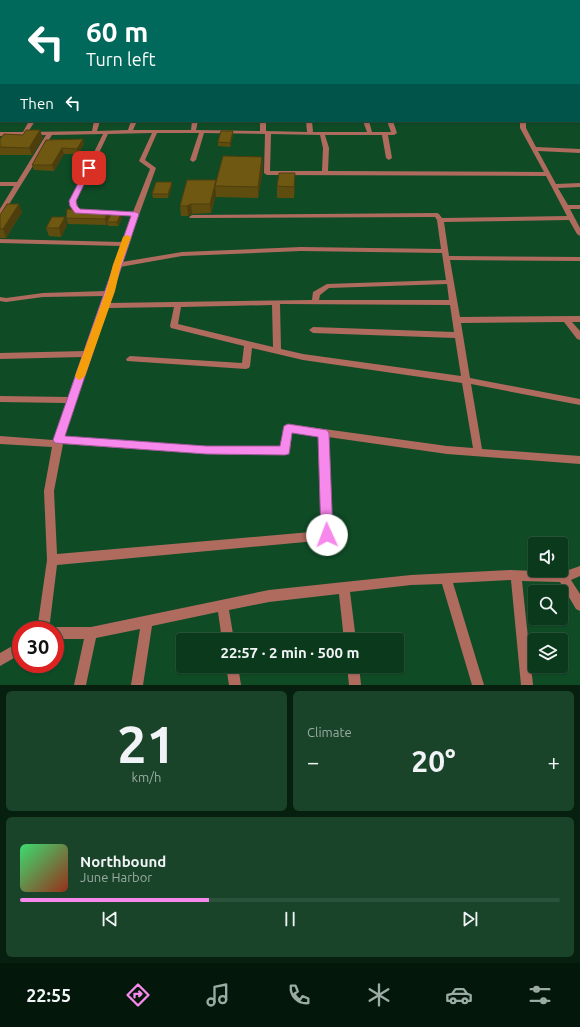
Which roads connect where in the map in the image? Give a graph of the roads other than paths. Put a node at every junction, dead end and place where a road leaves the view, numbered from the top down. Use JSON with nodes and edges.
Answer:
{"nodes":[{"id":1,"x":31,"y":122,"type":"edge"},
{"id":2,"x":97,"y":122,"type":"edge"},
{"id":3,"x":134,"y":122,"type":"edge"},
{"id":4,"x":195,"y":122,"type":"edge"},
{"id":5,"x":263,"y":122,"type":"edge"},
{"id":6,"x":309,"y":122,"type":"edge"},
{"id":7,"x":366,"y":122,"type":"edge"},
{"id":8,"x":390,"y":122,"type":"edge"},
{"id":9,"x":523,"y":122,"type":"edge"},
{"id":10,"x":155,"y":131,"type":"junction"},
{"id":11,"x":194,"y":131,"type":"junction"},
{"id":12,"x":202,"y":131,"type":"junction"},
{"id":13,"x":94,"y":132,"type":"junction"},
{"id":14,"x":106,"y":132,"type":"junction"},
{"id":15,"x":130,"y":132,"type":"junction"},
{"id":16,"x":266,"y":132,"type":"junction"},
{"id":17,"x":25,"y":133,"type":"junction"},
{"id":18,"x":50,"y":133,"type":"junction"},
{"id":19,"x":310,"y":133,"type":"junction"},
{"id":20,"x":322,"y":133,"type":"junction"},
{"id":21,"x":370,"y":134,"type":"junction"},
{"id":22,"x":385,"y":134,"type":"junction"},
{"id":23,"x":1,"y":135,"type":"edge"},
{"id":24,"x":534,"y":149,"type":"junction"},
{"id":25,"x":580,"y":151,"type":"edge"},
{"id":26,"x":389,"y":158,"type":"dead end"},
{"id":27,"x":193,"y":160,"type":"dead end"},
{"id":28,"x":325,"y":174,"type":"junction"},
{"id":29,"x":548,"y":174,"type":"junction"},
{"id":30,"x":0,"y":184,"type":"edge"},
{"id":31,"x":18,"y":184,"type":"junction"},
{"id":32,"x":580,"y":185,"type":"edge"},
{"id":33,"x":554,"y":186,"type":"junction"},
{"id":34,"x":2,"y":207,"type":"edge"},
{"id":35,"x":565,"y":207,"type":"junction"},
{"id":36,"x":580,"y":207,"type":"edge"},
{"id":37,"x":0,"y":214,"type":"edge"},
{"id":38,"x":136,"y":214,"type":"junction"},
{"id":39,"x":192,"y":217,"type":"dead end"},
{"id":40,"x":571,"y":218,"type":"junction"},
{"id":41,"x":440,"y":220,"type":"junction"},
{"id":42,"x":580,"y":234,"type":"edge"},
{"id":43,"x":0,"y":241,"type":"edge"},
{"id":44,"x":125,"y":244,"type":"junction"},
{"id":45,"x":445,"y":254,"type":"junction"},
{"id":46,"x":580,"y":259,"type":"edge"},
{"id":47,"x":117,"y":265,"type":"junction"},
{"id":48,"x":450,"y":282,"type":"junction"},
{"id":49,"x":110,"y":293,"type":"junction"},
{"id":50,"x":0,"y":298,"type":"edge"},
{"id":51,"x":276,"y":302,"type":"junction"},
{"id":52,"x":315,"y":303,"type":"junction"},
{"id":53,"x":454,"y":303,"type":"junction"},
{"id":54,"x":178,"y":305,"type":"junction"},
{"id":55,"x":105,"y":306,"type":"junction"},
{"id":56,"x":580,"y":319,"type":"edge"},
{"id":57,"x":456,"y":320,"type":"junction"},
{"id":58,"x":567,"y":320,"type":"junction"},
{"id":59,"x":312,"y":330,"type":"dead end"},
{"id":60,"x":459,"y":335,"type":"junction"},
{"id":61,"x":580,"y":337,"type":"edge"},
{"id":62,"x":248,"y":344,"type":"junction"},
{"id":63,"x":277,"y":351,"type":"junction"},
{"id":64,"x":87,"y":354,"type":"junction"},
{"id":65,"x":0,"y":356,"type":"edge"},
{"id":66,"x":130,"y":359,"type":"dead end"},
{"id":67,"x":466,"y":380,"type":"junction"},
{"id":68,"x":0,"y":399,"type":"edge"},
{"id":69,"x":72,"y":400,"type":"junction"},
{"id":70,"x":580,"y":402,"type":"edge"},
{"id":71,"x":323,"y":433,"type":"junction"},
{"id":72,"x":0,"y":440,"type":"edge"},
{"id":73,"x":58,"y":442,"type":"junction"},
{"id":74,"x":478,"y":452,"type":"junction"},
{"id":75,"x":580,"y":460,"type":"edge"},
{"id":76,"x":52,"y":560,"type":"junction"},
{"id":77,"x":580,"y":570,"type":"edge"},
{"id":78,"x":516,"y":575,"type":"junction"},
{"id":79,"x":568,"y":575,"type":"edge"},
{"id":80,"x":528,"y":576,"type":"edge"},
{"id":81,"x":563,"y":577,"type":"edge"},
{"id":82,"x":446,"y":578,"type":"junction"},
{"id":83,"x":344,"y":587,"type":"junction"},
{"id":84,"x":580,"y":605,"type":"edge"},
{"id":85,"x":223,"y":606,"type":"junction"},
{"id":86,"x":44,"y":621,"type":"edge"},
{"id":87,"x":147,"y":622,"type":"junction"},
{"id":88,"x":64,"y":633,"type":"edge"},
{"id":89,"x":91,"y":633,"type":"junction"},
{"id":90,"x":227,"y":633,"type":"edge"},
{"id":91,"x":349,"y":633,"type":"edge"},
{"id":92,"x":12,"y":652,"type":"edge"},
{"id":93,"x":0,"y":660,"type":"edge"},
{"id":94,"x":233,"y":673,"type":"edge"},
{"id":95,"x":354,"y":673,"type":"edge"},
{"id":96,"x":80,"y":685,"type":"edge"},
{"id":97,"x":137,"y":685,"type":"edge"},
{"id":98,"x":235,"y":685,"type":"edge"},
{"id":99,"x":355,"y":685,"type":"edge"},
{"id":100,"x":478,"y":685,"type":"edge"},
{"id":101,"x":527,"y":685,"type":"edge"}],
"edges":[{"from":1,"to":17,"type":"street"},
{"from":2,"to":13,"type":"street"},
{"from":3,"to":15,"type":"street"},
{"from":4,"to":11,"type":"street"},
{"from":5,"to":16,"type":"street"},
{"from":6,"to":19,"type":"street"},
{"from":7,"to":21,"type":"street"},
{"from":8,"to":22,"type":"street"},
{"from":9,"to":24,"type":"street"},
{"from":10,"to":11,"type":"street"},
{"from":10,"to":15,"type":"street"},
{"from":10,"to":38,"type":"street"},
{"from":11,"to":12,"type":"street"},
{"from":12,"to":16,"type":"street"},
{"from":12,"to":27,"type":"street"},
{"from":13,"to":14,"type":"street"},
{"from":13,"to":18,"type":"street"},
{"from":14,"to":15,"type":"street"},
{"from":14,"to":38,"type":"street"},
{"from":16,"to":19,"type":"street"},
{"from":16,"to":28,"type":"street"},
{"from":17,"to":18,"type":"street"},
{"from":17,"to":23,"type":"street"},
{"from":18,"to":31,"type":"street"},
{"from":19,"to":20,"type":"street"},
{"from":20,"to":21,"type":"street"},
{"from":20,"to":28,"type":"street"},
{"from":21,"to":22,"type":"street"},
{"from":22,"to":26,"type":"street"},
{"from":24,"to":25,"type":"street"},
{"from":24,"to":29,"type":"street"},
{"from":28,"to":29,"type":"street"},
{"from":29,"to":33,"type":"street"},
{"from":30,"to":31,"type":"street"},
{"from":31,"to":34,"type":"street"},
{"from":32,"to":33,"type":"street"},
{"from":33,"to":35,"type":"street"},
{"from":34,"to":37,"type":"street"},
{"from":35,"to":36,"type":"street"},
{"from":35,"to":40,"type":"street"},
{"from":38,"to":44,"type":"street"},
{"from":39,"to":41,"type":"street"},
{"from":40,"to":41,"type":"street"},
{"from":40,"to":42,"type":"street"},
{"from":41,"to":45,"type":"street"},
{"from":43,"to":44,"type":"street"},
{"from":44,"to":47,"type":"street"},
{"from":45,"to":46,"type":"street"},
{"from":45,"to":47,"type":"street"},
{"from":45,"to":48,"type":"street"},
{"from":47,"to":49,"type":"street"},
{"from":48,"to":52,"type":"street"},
{"from":48,"to":53,"type":"street"},
{"from":49,"to":50,"type":"street"},
{"from":49,"to":55,"type":"street"},
{"from":51,"to":52,"type":"street"},
{"from":51,"to":54,"type":"street"},
{"from":51,"to":63,"type":"street"},
{"from":52,"to":53,"type":"street"},
{"from":53,"to":57,"type":"street"},
{"from":54,"to":55,"type":"street"},
{"from":54,"to":62,"type":"street"},
{"from":55,"to":64,"type":"street"},
{"from":56,"to":58,"type":"street"},
{"from":57,"to":58,"type":"street"},
{"from":57,"to":60,"type":"street"},
{"from":58,"to":61,"type":"street"},
{"from":59,"to":60,"type":"street"},
{"from":60,"to":67,"type":"street"},
{"from":62,"to":63,"type":"street"},
{"from":62,"to":66,"type":"street"},
{"from":63,"to":67,"type":"street"},
{"from":64,"to":65,"type":"street"},
{"from":64,"to":69,"type":"street"},
{"from":67,"to":70,"type":"street"},
{"from":67,"to":74,"type":"street"},
{"from":68,"to":69,"type":"street"},
{"from":69,"to":73,"type":"street"},
{"from":71,"to":73,"type":"street"},
{"from":71,"to":74,"type":"street"},
{"from":71,"to":76,"type":"street"},
{"from":72,"to":73,"type":"street"},
{"from":73,"to":76,"type":"street"},
{"from":74,"to":75,"type":"street"},
{"from":76,"to":86,"type":"street"},
{"from":77,"to":79,"type":"street"},
{"from":78,"to":80,"type":"street"},
{"from":78,"to":82,"type":"street"},
{"from":78,"to":101,"type":"street"},
{"from":81,"to":84,"type":"street"},
{"from":82,"to":83,"type":"street"},
{"from":82,"to":100,"type":"street"},
{"from":83,"to":85,"type":"street"},
{"from":83,"to":91,"type":"street"},
{"from":85,"to":87,"type":"street"},
{"from":85,"to":90,"type":"street"},
{"from":87,"to":89,"type":"street"},
{"from":87,"to":97,"type":"street"},
{"from":88,"to":89,"type":"street"},
{"from":89,"to":96,"type":"street"},
{"from":92,"to":93,"type":"street"},
{"from":94,"to":98,"type":"street"},
{"from":95,"to":99,"type":"street"}]}
